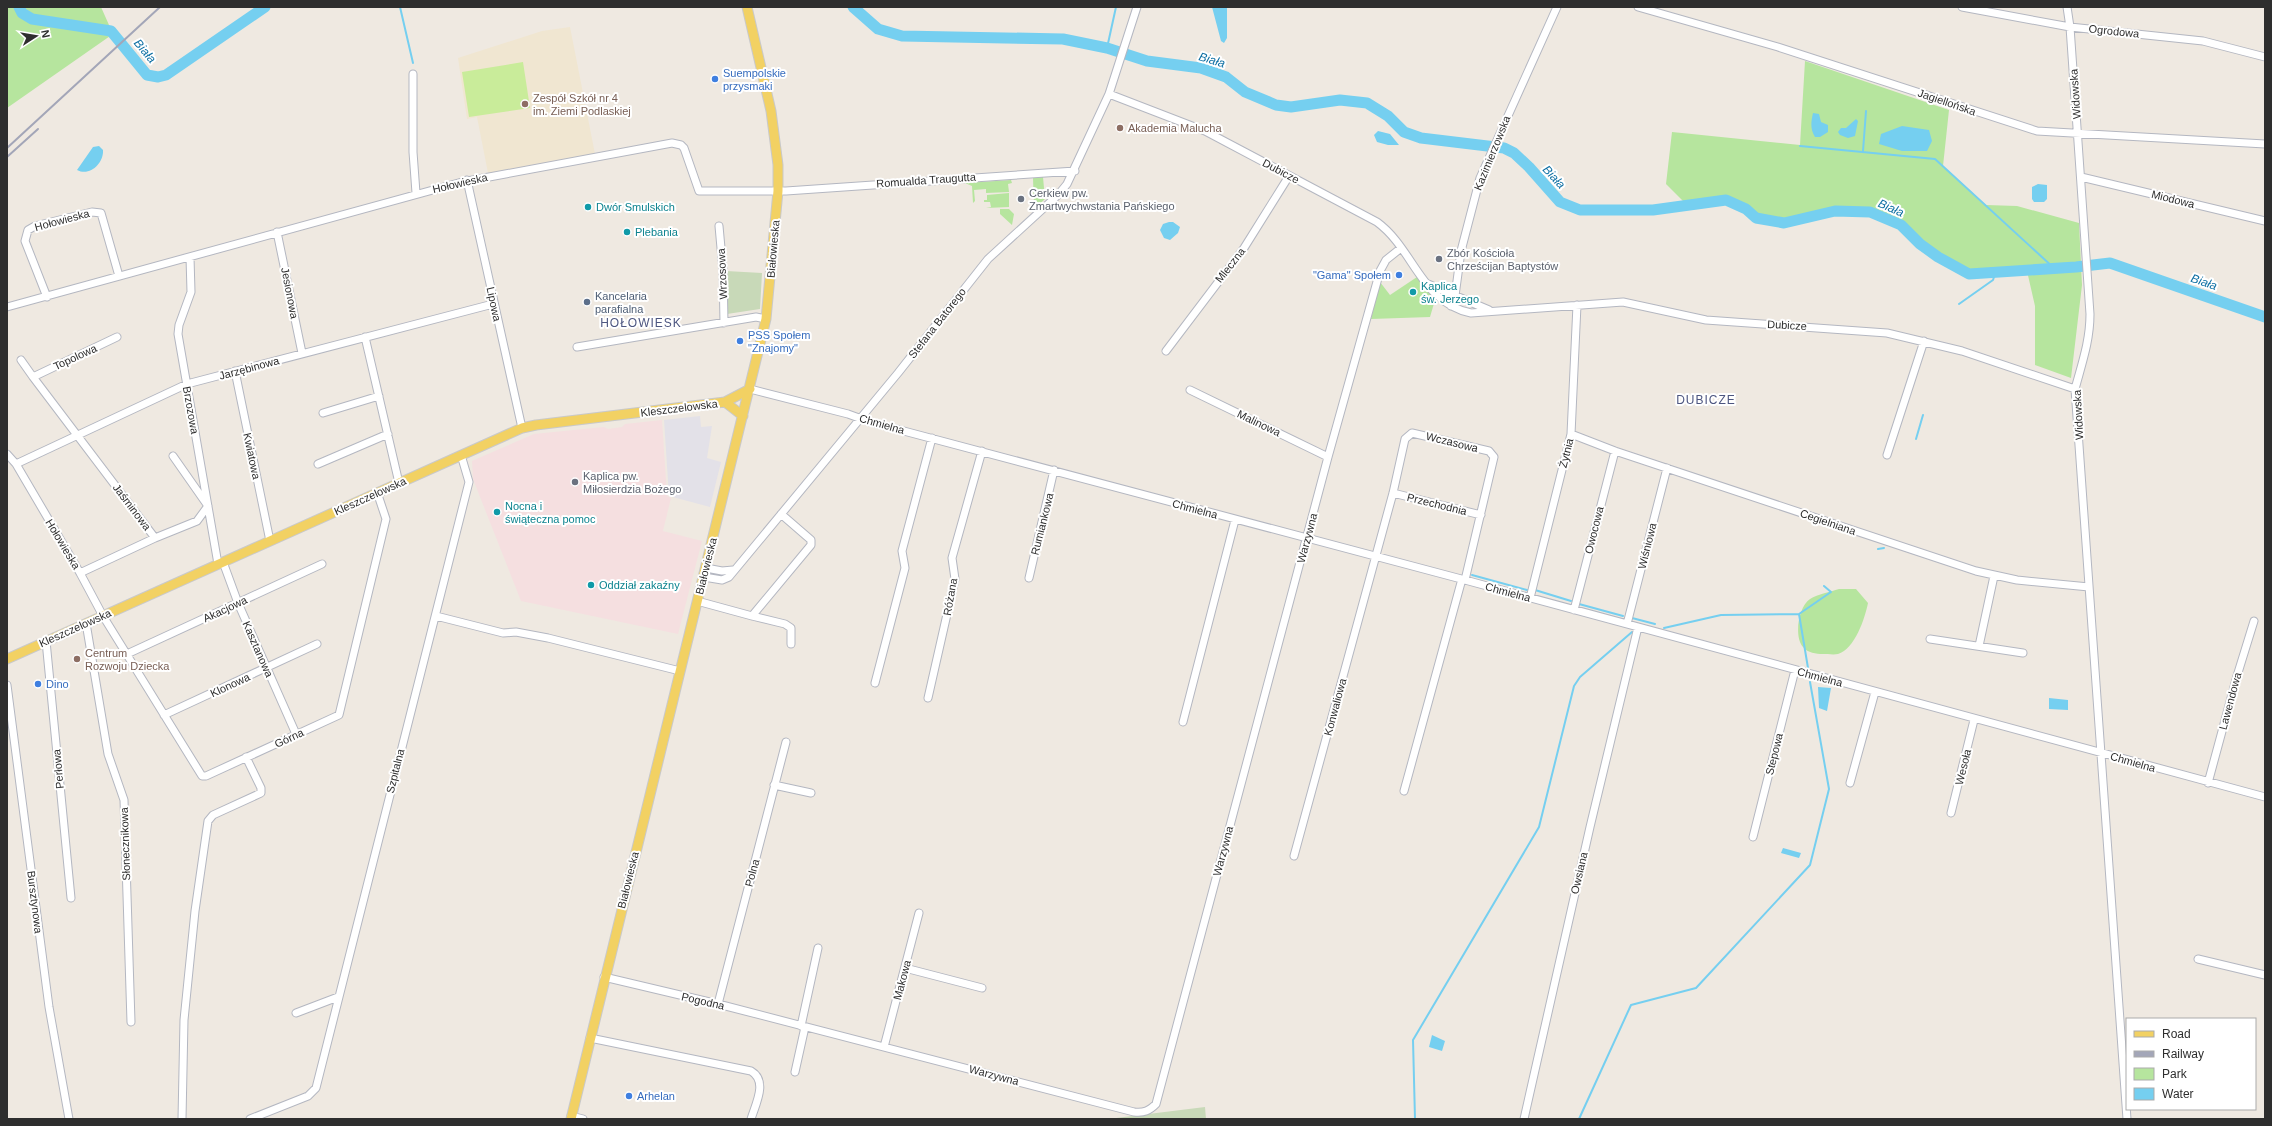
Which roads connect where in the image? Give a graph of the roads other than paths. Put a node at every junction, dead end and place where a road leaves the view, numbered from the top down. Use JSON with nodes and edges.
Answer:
{"nodes":[{"id":1,"x":747,"y":7,"type":"edge"},
{"id":2,"x":1137,"y":7,"type":"edge"},
{"id":3,"x":1557,"y":7,"type":"edge"},
{"id":4,"x":1638,"y":7,"type":"edge"},
{"id":5,"x":1962,"y":7,"type":"edge"},
{"id":6,"x":2067,"y":7,"type":"edge"},
{"id":7,"x":2070,"y":27,"type":"junction"},
{"id":8,"x":2265,"y":57,"type":"edge"},
{"id":9,"x":413,"y":74,"type":"dead end"},
{"id":10,"x":1109,"y":94,"type":"junction"},
{"id":11,"x":2078,"y":133,"type":"junction"},
{"id":12,"x":2265,"y":144,"type":"edge"},
{"id":13,"x":1075,"y":171,"type":"junction"},
{"id":14,"x":1290,"y":176,"type":"junction"},
{"id":15,"x":2081,"y":177,"type":"junction"},
{"id":16,"x":467,"y":180,"type":"junction"},
{"id":17,"x":778,"y":191,"type":"junction"},
{"id":18,"x":416,"y":193,"type":"junction"},
{"id":19,"x":2265,"y":221,"type":"edge"},
{"id":20,"x":718,"y":226,"type":"dead end"},
{"id":21,"x":277,"y":232,"type":"junction"},
{"id":22,"x":1401,"y":248,"type":"junction"},
{"id":23,"x":190,"y":257,"type":"junction"},
{"id":24,"x":119,"y":276,"type":"junction"},
{"id":25,"x":1427,"y":284,"type":"junction"},
{"id":26,"x":1455,"y":296,"type":"junction"},
{"id":27,"x":47,"y":297,"type":"junction"},
{"id":28,"x":493,"y":304,"type":"junction"},
{"id":29,"x":1577,"y":305,"type":"junction"},
{"id":30,"x":1451,"y":306,"type":"junction"},
{"id":31,"x":7,"y":307,"type":"edge"},
{"id":32,"x":1493,"y":311,"type":"junction"},
{"id":33,"x":766,"y":319,"type":"junction"},
{"id":34,"x":724,"y":323,"type":"junction"},
{"id":35,"x":117,"y":337,"type":"dead end"},
{"id":36,"x":365,"y":337,"type":"junction"},
{"id":37,"x":1924,"y":341,"type":"junction"},
{"id":38,"x":577,"y":347,"type":"dead end"},
{"id":39,"x":1166,"y":351,"type":"dead end"},
{"id":40,"x":302,"y":353,"type":"junction"},
{"id":41,"x":21,"y":360,"type":"dead end"},
{"id":42,"x":235,"y":371,"type":"junction"},
{"id":43,"x":33,"y":377,"type":"junction"},
{"id":44,"x":187,"y":384,"type":"junction"},
{"id":45,"x":2075,"y":389,"type":"junction"},
{"id":46,"x":750,"y":390,"type":"junction"},
{"id":47,"x":1190,"y":390,"type":"dead end"},
{"id":48,"x":379,"y":396,"type":"junction"},
{"id":49,"x":725,"y":402,"type":"junction"},
{"id":50,"x":323,"y":413,"type":"dead end"},
{"id":51,"x":743,"y":416,"type":"junction"},
{"id":52,"x":860,"y":418,"type":"junction"},
{"id":53,"x":522,"y":428,"type":"junction"},
{"id":54,"x":78,"y":434,"type":"junction"},
{"id":55,"x":388,"y":434,"type":"junction"},
{"id":56,"x":1571,"y":434,"type":"junction"},
{"id":57,"x":932,"y":438,"type":"junction"},
{"id":58,"x":982,"y":450,"type":"junction"},
{"id":59,"x":1614,"y":450,"type":"junction"},
{"id":60,"x":7,"y":454,"type":"edge"},
{"id":61,"x":461,"y":455,"type":"junction"},
{"id":62,"x":1887,"y":455,"type":"dead end"},
{"id":63,"x":173,"y":456,"type":"dead end"},
{"id":64,"x":1328,"y":457,"type":"junction"},
{"id":65,"x":16,"y":464,"type":"junction"},
{"id":66,"x":318,"y":464,"type":"dead end"},
{"id":67,"x":1667,"y":468,"type":"junction"},
{"id":68,"x":1054,"y":470,"type":"junction"},
{"id":69,"x":399,"y":483,"type":"junction"},
{"id":70,"x":377,"y":492,"type":"junction"},
{"id":71,"x":1393,"y":493,"type":"junction"},
{"id":72,"x":208,"y":506,"type":"junction"},
{"id":73,"x":780,"y":514,"type":"junction"},
{"id":74,"x":1481,"y":515,"type":"junction"},
{"id":75,"x":1236,"y":520,"type":"junction"},
{"id":76,"x":155,"y":538,"type":"junction"},
{"id":77,"x":1307,"y":539,"type":"junction"},
{"id":78,"x":270,"y":541,"type":"junction"},
{"id":79,"x":1375,"y":557,"type":"junction"},
{"id":80,"x":221,"y":563,"type":"junction"},
{"id":81,"x":322,"y":564,"type":"dead end"},
{"id":82,"x":706,"y":568,"type":"junction"},
{"id":83,"x":733,"y":570,"type":"junction"},
{"id":84,"x":80,"y":572,"type":"junction"},
{"id":85,"x":1994,"y":576,"type":"junction"},
{"id":86,"x":704,"y":577,"type":"junction"},
{"id":87,"x":1029,"y":578,"type":"dead end"},
{"id":88,"x":1464,"y":580,"type":"junction"},
{"id":89,"x":2089,"y":587,"type":"junction"},
{"id":90,"x":1530,"y":598,"type":"junction"},
{"id":91,"x":697,"y":601,"type":"junction"},
{"id":92,"x":238,"y":603,"type":"junction"},
{"id":93,"x":1574,"y":610,"type":"junction"},
{"id":94,"x":103,"y":616,"type":"junction"},
{"id":95,"x":436,"y":616,"type":"junction"},
{"id":96,"x":752,"y":616,"type":"junction"},
{"id":97,"x":2254,"y":621,"type":"dead end"},
{"id":98,"x":86,"y":623,"type":"junction"},
{"id":99,"x":1627,"y":624,"type":"junction"},
{"id":100,"x":1638,"y":627,"type":"junction"},
{"id":101,"x":1930,"y":639,"type":"dead end"},
{"id":102,"x":46,"y":641,"type":"junction"},
{"id":103,"x":317,"y":644,"type":"dead end"},
{"id":104,"x":791,"y":644,"type":"dead end"},
{"id":105,"x":1979,"y":646,"type":"junction"},
{"id":106,"x":2023,"y":653,"type":"dead end"},
{"id":107,"x":127,"y":654,"type":"junction"},
{"id":108,"x":7,"y":659,"type":"edge"},
{"id":109,"x":267,"y":668,"type":"junction"},
{"id":110,"x":1794,"y":670,"type":"junction"},
{"id":111,"x":680,"y":671,"type":"junction"},
{"id":112,"x":876,"y":684,"type":"dead end"},
{"id":113,"x":7,"y":685,"type":"edge"},
{"id":114,"x":1875,"y":692,"type":"junction"},
{"id":115,"x":928,"y":698,"type":"dead end"},
{"id":116,"x":164,"y":716,"type":"junction"},
{"id":117,"x":1974,"y":720,"type":"junction"},
{"id":118,"x":1184,"y":722,"type":"dead end"},
{"id":119,"x":296,"y":734,"type":"junction"},
{"id":120,"x":786,"y":742,"type":"dead end"},
{"id":121,"x":2102,"y":753,"type":"junction"},
{"id":122,"x":246,"y":757,"type":"junction"},
{"id":123,"x":1850,"y":783,"type":"dead end"},
{"id":124,"x":2208,"y":783,"type":"junction"},
{"id":125,"x":774,"y":784,"type":"junction"},
{"id":126,"x":1404,"y":791,"type":"dead end"},
{"id":127,"x":811,"y":793,"type":"dead end"},
{"id":128,"x":2265,"y":797,"type":"edge"},
{"id":129,"x":1951,"y":813,"type":"dead end"},
{"id":130,"x":1753,"y":837,"type":"dead end"},
{"id":131,"x":1294,"y":856,"type":"dead end"},
{"id":132,"x":71,"y":898,"type":"dead end"},
{"id":133,"x":920,"y":913,"type":"dead end"},
{"id":134,"x":818,"y":948,"type":"dead end"},
{"id":135,"x":2198,"y":958,"type":"dead end"},
{"id":136,"x":905,"y":968,"type":"junction"},
{"id":137,"x":2265,"y":975,"type":"edge"},
{"id":138,"x":604,"y":978,"type":"junction"},
{"id":139,"x":982,"y":988,"type":"dead end"},
{"id":140,"x":338,"y":996,"type":"junction"},
{"id":141,"x":718,"y":1004,"type":"junction"},
{"id":142,"x":296,"y":1013,"type":"dead end"},
{"id":143,"x":131,"y":1022,"type":"dead end"},
{"id":144,"x":803,"y":1026,"type":"junction"},
{"id":145,"x":590,"y":1038,"type":"junction"},
{"id":146,"x":884,"y":1047,"type":"junction"},
{"id":147,"x":795,"y":1072,"type":"dead end"},
{"id":148,"x":2126,"y":1091,"type":"edge"},
{"id":149,"x":571,"y":1117,"type":"edge"},
{"id":150,"x":69,"y":1119,"type":"edge"},
{"id":151,"x":182,"y":1119,"type":"edge"},
{"id":152,"x":250,"y":1119,"type":"edge"},
{"id":153,"x":583,"y":1119,"type":"edge"},
{"id":154,"x":751,"y":1119,"type":"edge"},
{"id":155,"x":1524,"y":1119,"type":"edge"}],
"edges":[{"from":1,"to":17,"type":"main road","name":"Białowieska"},
{"from":2,"to":10,"type":"street","name":"Stefana Batorego"},
{"from":3,"to":26,"type":"street","name":"Kazimierzowska"},
{"from":4,"to":11,"type":"street","name":"Jagiellońska"},
{"from":5,"to":7,"type":"street","name":"Ogrodowa"},
{"from":6,"to":7,"type":"street","name":"Widowska"},
{"from":7,"to":8,"type":"street","name":"Ogrodowa"},
{"from":7,"to":11,"type":"street","name":"Widowska"},
{"from":9,"to":18,"type":"street"},
{"from":10,"to":13,"type":"street","name":"Stefana Batorego"},
{"from":10,"to":14,"type":"street","name":"Dubicze"},
{"from":11,"to":12,"type":"street","name":"Jagiellońska"},
{"from":11,"to":15,"type":"street","name":"Widowska"},
{"from":13,"to":17,"type":"street","name":"Romualda Traugutta"},
{"from":13,"to":52,"type":"street","name":"Stefana Batorego"},
{"from":14,"to":22,"type":"street","name":"Dubicze"},
{"from":14,"to":39,"type":"street","name":"Mleczna"},
{"from":15,"to":19,"type":"street","name":"Miodowa"},
{"from":15,"to":45,"type":"street","name":"Widowska"},
{"from":16,"to":17,"type":"street","name":"Hołowieska"},
{"from":16,"to":18,"type":"street","name":"Hołowieska"},
{"from":16,"to":28,"type":"street","name":"Lipowa"},
{"from":17,"to":33,"type":"main road","name":"Białowieska"},
{"from":18,"to":21,"type":"street","name":"Hołowieska"},
{"from":20,"to":34,"type":"street","name":"Wrzosowa"},
{"from":21,"to":23,"type":"street","name":"Hołowieska"},
{"from":21,"to":40,"type":"street","name":"Jesionowa"},
{"from":22,"to":25,"type":"street","name":"Dubicze"},
{"from":22,"to":64,"type":"street","name":"Warzywna"},
{"from":23,"to":24,"type":"street","name":"Hołowieska"},
{"from":23,"to":44,"type":"street","name":"Brzozowa"},
{"from":24,"to":27,"type":"street","name":"Hołowieska"},
{"from":24,"to":27,"type":"street","name":"Hołowieska"},
{"from":25,"to":26,"type":"street","name":"Dubicze"},
{"from":25,"to":30,"type":"street","name":"Dubicze"},
{"from":26,"to":30,"type":"street","name":"Kazimierzowska"},
{"from":26,"to":32,"type":"street","name":"Dubicze"},
{"from":27,"to":31,"type":"street","name":"Hołowieska"},
{"from":28,"to":36,"type":"street","name":"Jarzębinowa"},
{"from":28,"to":53,"type":"street","name":"Lipowa"},
{"from":29,"to":32,"type":"street","name":"Dubicze"},
{"from":29,"to":37,"type":"street","name":"Dubicze"},
{"from":29,"to":56,"type":"street","name":"Żytnia"},
{"from":30,"to":32,"type":"street","name":"Dubicze"},
{"from":33,"to":34,"type":"street"},
{"from":33,"to":46,"type":"main road","name":"Białowieska"},
{"from":34,"to":38,"type":"street"},
{"from":35,"to":43,"type":"street","name":"Topolowa"},
{"from":36,"to":40,"type":"street","name":"Jarzębinowa"},
{"from":36,"to":48,"type":"street"},
{"from":37,"to":45,"type":"street","name":"Dubicze"},
{"from":37,"to":62,"type":"street"},
{"from":40,"to":42,"type":"street","name":"Jarzębinowa"},
{"from":41,"to":43,"type":"street"},
{"from":42,"to":44,"type":"street","name":"Jarzębinowa"},
{"from":42,"to":78,"type":"street","name":"Kwiatowa"},
{"from":43,"to":54,"type":"street"},
{"from":44,"to":54,"type":"street","name":"Jarzębinowa"},
{"from":44,"to":72,"type":"street","name":"Brzozowa"},
{"from":45,"to":89,"type":"street","name":"Widowska"},
{"from":46,"to":49,"type":"main road","name":"Kleszczelowska"},
{"from":46,"to":51,"type":"main road","name":"Białowieska"},
{"from":46,"to":52,"type":"street","name":"Chmielna"},
{"from":47,"to":64,"type":"street","name":"Malinowa"},
{"from":48,"to":50,"type":"street"},
{"from":48,"to":55,"type":"street"},
{"from":49,"to":51,"type":"main road"},
{"from":49,"to":53,"type":"main road","name":"Kleszczelowska"},
{"from":51,"to":82,"type":"main road","name":"Białowieska"},
{"from":52,"to":57,"type":"street","name":"Chmielna"},
{"from":52,"to":73,"type":"street","name":"Stefana Batorego"},
{"from":53,"to":61,"type":"main road","name":"Kleszczelowska"},
{"from":54,"to":65,"type":"street","name":"Jarzębinowa"},
{"from":54,"to":76,"type":"street","name":"Jaśminowa"},
{"from":55,"to":66,"type":"street"},
{"from":55,"to":69,"type":"street"},
{"from":56,"to":59,"type":"street","name":"Cegielniana"},
{"from":56,"to":90,"type":"street","name":"Żytnia"},
{"from":57,"to":58,"type":"street","name":"Chmielna"},
{"from":57,"to":112,"type":"street"},
{"from":58,"to":68,"type":"street","name":"Chmielna"},
{"from":58,"to":115,"type":"street","name":"Różana"},
{"from":59,"to":67,"type":"street","name":"Cegielniana"},
{"from":59,"to":93,"type":"street","name":"Owocowa"},
{"from":60,"to":65,"type":"street","name":"Hołowieska"},
{"from":61,"to":69,"type":"main road","name":"Kleszczelowska"},
{"from":61,"to":95,"type":"street","name":"Szpitalna"},
{"from":63,"to":72,"type":"street"},
{"from":64,"to":77,"type":"street","name":"Warzywna"},
{"from":65,"to":84,"type":"street","name":"Hołowieska"},
{"from":67,"to":85,"type":"street","name":"Cegielniana"},
{"from":67,"to":99,"type":"street","name":"Wiśniowa"},
{"from":68,"to":75,"type":"street","name":"Chmielna"},
{"from":68,"to":87,"type":"street","name":"Rumiankowa"},
{"from":69,"to":70,"type":"main road","name":"Kleszczelowska"},
{"from":70,"to":78,"type":"main road","name":"Kleszczelowska"},
{"from":70,"to":119,"type":"street","name":"Górna"},
{"from":71,"to":74,"type":"street","name":"Przechodnia"},
{"from":71,"to":74,"type":"street","name":"Wczasowa"},
{"from":71,"to":79,"type":"street","name":"Wczasowa"},
{"from":72,"to":76,"type":"street","name":"Jaśminowa"},
{"from":72,"to":80,"type":"street","name":"Brzozowa"},
{"from":73,"to":83,"type":"street","name":"Stefana Batorego"},
{"from":73,"to":96,"type":"street"},
{"from":74,"to":88,"type":"street","name":"Wczasowa"},
{"from":75,"to":77,"type":"street","name":"Chmielna"},
{"from":75,"to":118,"type":"street"},
{"from":76,"to":84,"type":"street"},
{"from":77,"to":79,"type":"street","name":"Chmielna"},
{"from":77,"to":146,"type":"street","name":"Warzywna"},
{"from":78,"to":80,"type":"main road","name":"Kleszczelowska"},
{"from":79,"to":88,"type":"street","name":"Chmielna"},
{"from":79,"to":131,"type":"street","name":"Konwaliowa"},
{"from":80,"to":92,"type":"street","name":"Kasztanowa"},
{"from":80,"to":94,"type":"main road","name":"Kleszczelowska"},
{"from":81,"to":92,"type":"street","name":"Akacjowa"},
{"from":82,"to":83,"type":"street"},
{"from":82,"to":86,"type":"main road","name":"Białowieska"},
{"from":83,"to":86,"type":"street","name":"Stefana Batorego"},
{"from":84,"to":94,"type":"street","name":"Hołowieska"},
{"from":85,"to":89,"type":"street","name":"Cegielniana"},
{"from":85,"to":105,"type":"street"},
{"from":86,"to":91,"type":"main road","name":"Białowieska"},
{"from":88,"to":90,"type":"street","name":"Chmielna"},
{"from":88,"to":126,"type":"street","name":"Wczasowa"},
{"from":89,"to":121,"type":"street","name":"Widowska"},
{"from":90,"to":93,"type":"street","name":"Chmielna"},
{"from":91,"to":96,"type":"street"},
{"from":91,"to":111,"type":"main road","name":"Białowieska"},
{"from":92,"to":107,"type":"street","name":"Akacjowa"},
{"from":92,"to":109,"type":"street","name":"Kasztanowa"},
{"from":93,"to":99,"type":"street","name":"Chmielna"},
{"from":94,"to":98,"type":"main road","name":"Kleszczelowska"},
{"from":94,"to":107,"type":"street","name":"Górna"},
{"from":95,"to":111,"type":"street"},
{"from":95,"to":140,"type":"street","name":"Szpitalna"},
{"from":96,"to":104,"type":"street"},
{"from":97,"to":124,"type":"street","name":"Lawendowa"},
{"from":98,"to":102,"type":"main road","name":"Kleszczelowska"},
{"from":98,"to":143,"type":"street","name":"Słonecznikowa"},
{"from":99,"to":100,"type":"street","name":"Chmielna"},
{"from":100,"to":110,"type":"street","name":"Chmielna"},
{"from":100,"to":155,"type":"street","name":"Owsiana"},
{"from":101,"to":105,"type":"street"},
{"from":102,"to":108,"type":"main road","name":"Kleszczelowska"},
{"from":102,"to":132,"type":"street","name":"Perłowa"},
{"from":103,"to":109,"type":"street","name":"Klonowa"},
{"from":105,"to":106,"type":"street"},
{"from":107,"to":116,"type":"street","name":"Górna"},
{"from":109,"to":116,"type":"street","name":"Klonowa"},
{"from":109,"to":119,"type":"street","name":"Kasztanowa"},
{"from":110,"to":114,"type":"street","name":"Chmielna"},
{"from":110,"to":130,"type":"street","name":"Stepowa"},
{"from":111,"to":138,"type":"main road","name":"Białowieska"},
{"from":113,"to":150,"type":"street","name":"Bursztynowa"},
{"from":114,"to":117,"type":"street","name":"Chmielna"},
{"from":114,"to":123,"type":"street"},
{"from":116,"to":122,"type":"street","name":"Górna"},
{"from":117,"to":121,"type":"street","name":"Chmielna"},
{"from":117,"to":129,"type":"street","name":"Wesoła"},
{"from":119,"to":122,"type":"street","name":"Górna"},
{"from":120,"to":125,"type":"street","name":"Polna"},
{"from":121,"to":124,"type":"street","name":"Chmielna"},
{"from":121,"to":148,"type":"street","name":"Widowska"},
{"from":122,"to":151,"type":"street"},
{"from":124,"to":128,"type":"street","name":"Chmielna"},
{"from":125,"to":127,"type":"street"},
{"from":125,"to":141,"type":"street","name":"Polna"},
{"from":133,"to":136,"type":"street","name":"Makowa"},
{"from":134,"to":144,"type":"street"},
{"from":135,"to":137,"type":"street"},
{"from":136,"to":139,"type":"street"},
{"from":136,"to":146,"type":"street","name":"Makowa"},
{"from":138,"to":141,"type":"street","name":"Pogodna"},
{"from":138,"to":145,"type":"main road","name":"Białowieska"},
{"from":140,"to":142,"type":"street"},
{"from":140,"to":152,"type":"street","name":"Szpitalna"},
{"from":141,"to":144,"type":"street","name":"Pogodna"},
{"from":144,"to":146,"type":"street","name":"Warzywna"},
{"from":144,"to":147,"type":"street"},
{"from":145,"to":149,"type":"main road","name":"Białowieska"},
{"from":145,"to":154,"type":"street"},
{"from":149,"to":153,"type":"street"}]}
